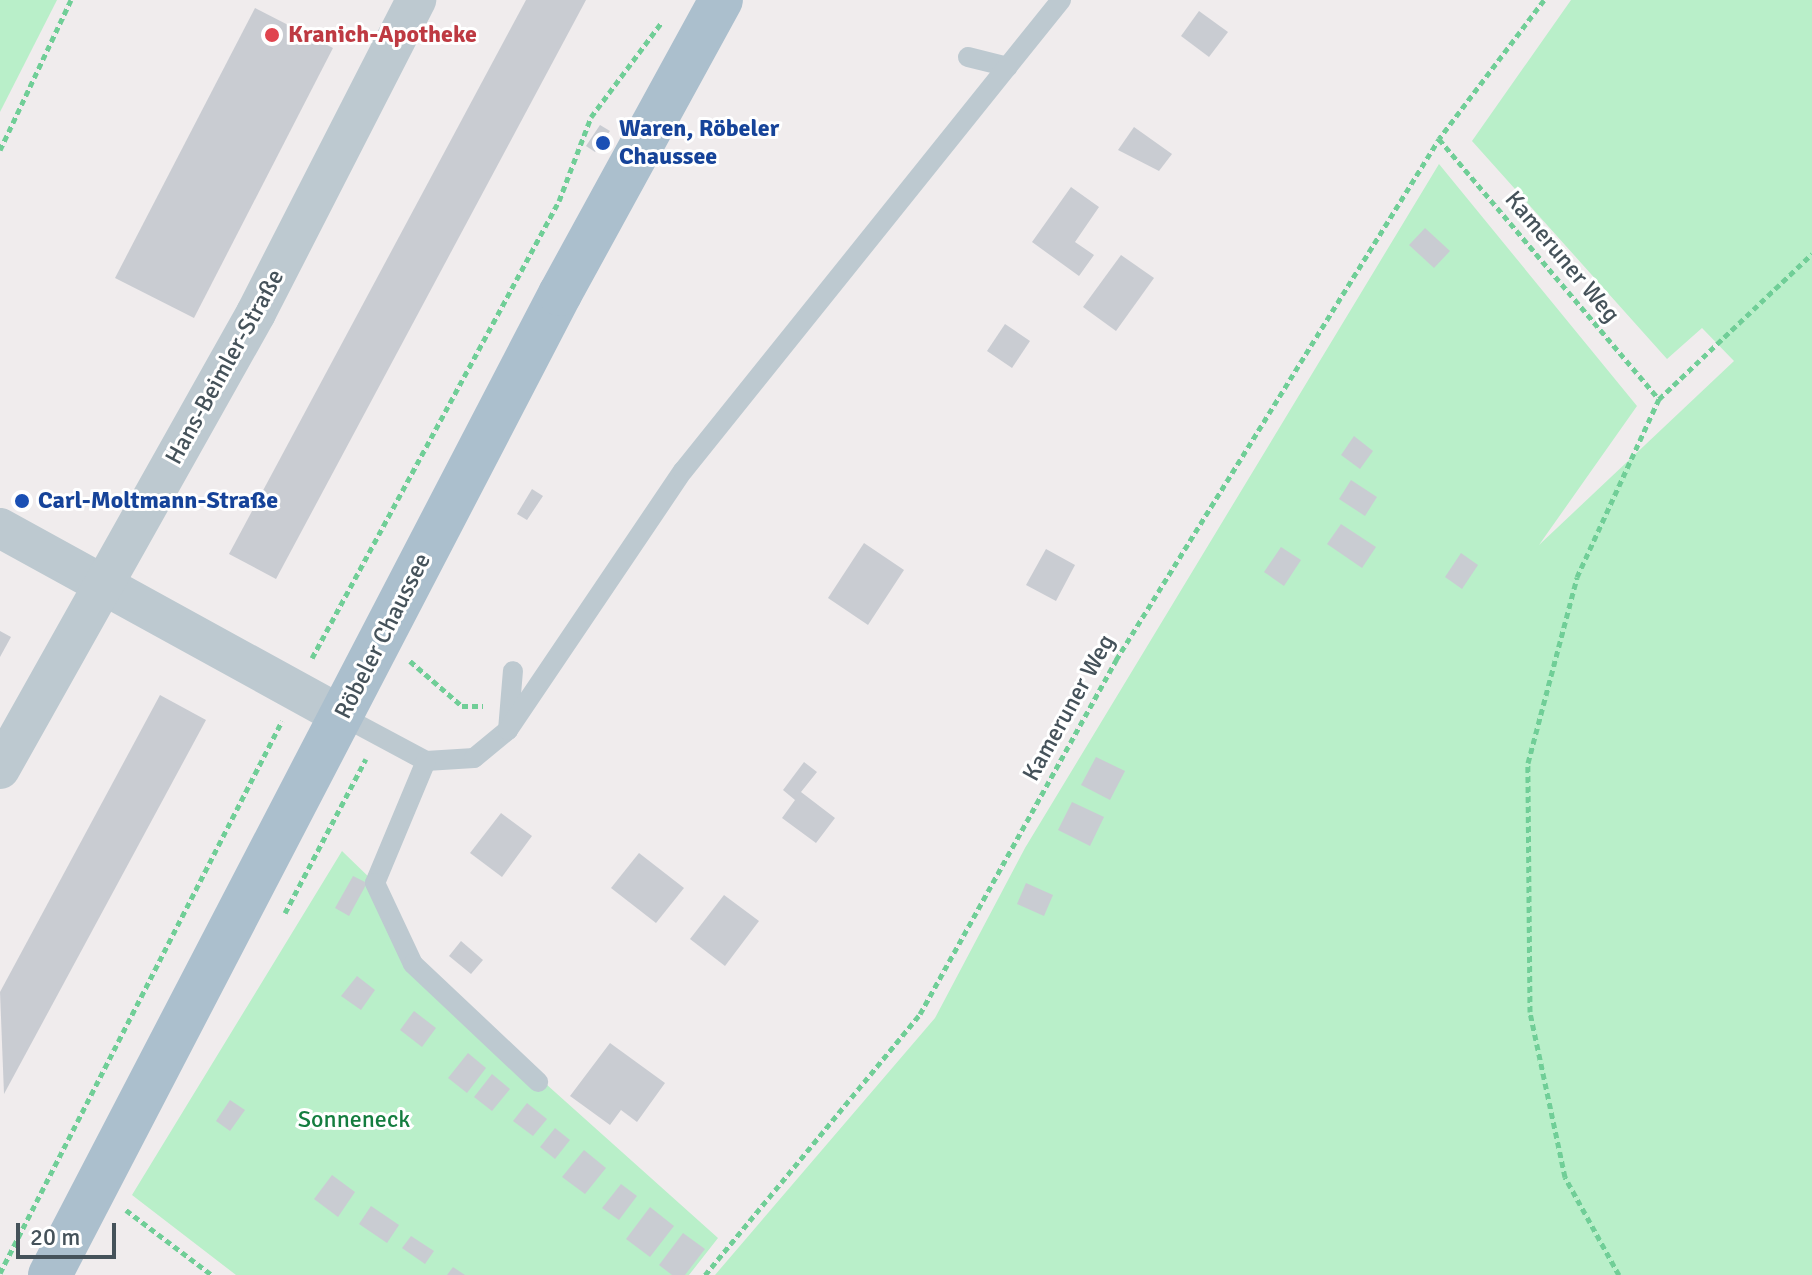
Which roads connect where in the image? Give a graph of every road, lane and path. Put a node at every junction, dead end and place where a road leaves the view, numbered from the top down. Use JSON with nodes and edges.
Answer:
{"nodes":[{"id":1,"x":71,"y":0,"type":"edge"},
{"id":2,"x":416,"y":0,"type":"edge"},
{"id":3,"x":721,"y":0,"type":"edge"},
{"id":4,"x":1061,"y":0,"type":"edge"},
{"id":5,"x":1544,"y":0,"type":"edge"},
{"id":6,"x":670,"y":11,"type":"dead end"},
{"id":7,"x":968,"y":57,"type":"dead end"},
{"id":8,"x":1008,"y":67,"type":"junction"},
{"id":9,"x":1439,"y":139,"type":"junction"},
{"id":10,"x":0,"y":150,"type":"edge"},
{"id":11,"x":1812,"y":254,"type":"edge"},
{"id":12,"x":1659,"y":399,"type":"junction"},
{"id":13,"x":0,"y":528,"type":"edge"},
{"id":14,"x":104,"y":585,"type":"junction"},
{"id":15,"x":331,"y":620,"type":"junction"},
{"id":16,"x":379,"y":644,"type":"junction"},
{"id":17,"x":513,"y":671,"type":"dead end"},
{"id":18,"x":295,"y":691,"type":"junction"},
{"id":19,"x":510,"y":704,"type":"junction"},
{"id":20,"x":342,"y":716,"type":"junction"},
{"id":21,"x":508,"y":730,"type":"junction"},
{"id":22,"x":426,"y":761,"type":"junction"},
{"id":23,"x":0,"y":769,"type":"edge"},
{"id":24,"x":538,"y":1082,"type":"dead end"},
{"id":25,"x":98,"y":1188,"type":"junction"},
{"id":26,"x":0,"y":1273,"type":"edge"},
{"id":27,"x":50,"y":1275,"type":"edge"},
{"id":28,"x":212,"y":1275,"type":"edge"},
{"id":29,"x":705,"y":1275,"type":"edge"},
{"id":30,"x":1619,"y":1275,"type":"edge"}],
"edges":[{"from":1,"to":10,"type":"path"},
{"from":2,"to":14,"type":"street","name":"Hans-Beimler-Straße"},
{"from":3,"to":16,"type":"main road","name":"Röbeler Chaussee"},
{"from":4,"to":8,"type":"lane"},
{"from":5,"to":9,"type":"path","name":"Kameruner Weg"},
{"from":6,"to":15,"type":"path"},
{"from":7,"to":8,"type":"lane"},
{"from":8,"to":21,"type":"lane"},
{"from":9,"to":12,"type":"path","name":"Kameruner Weg"},
{"from":9,"to":29,"type":"path","name":"Kameruner Weg"},
{"from":11,"to":12,"type":"path"},
{"from":12,"to":30,"type":"path"},
{"from":13,"to":14,"type":"street"},
{"from":14,"to":18,"type":"street"},
{"from":14,"to":23,"type":"street","name":"Hans-Beimler-Straße"},
{"from":15,"to":16,"type":"path"},
{"from":15,"to":18,"type":"path"},
{"from":16,"to":19,"type":"path"},
{"from":16,"to":20,"type":"main road","name":"Röbeler Chaussee"},
{"from":17,"to":19,"type":"lane"},
{"from":18,"to":20,"type":"street"},
{"from":18,"to":26,"type":"path"},
{"from":19,"to":21,"type":"lane"},
{"from":20,"to":22,"type":"lane"},
{"from":20,"to":25,"type":"main road","name":"Röbeler Chaussee"},
{"from":21,"to":22,"type":"lane"},
{"from":22,"to":24,"type":"lane"},
{"from":25,"to":27,"type":"main road","name":"Röbeler Chaussee"},
{"from":25,"to":28,"type":"path"}]}
